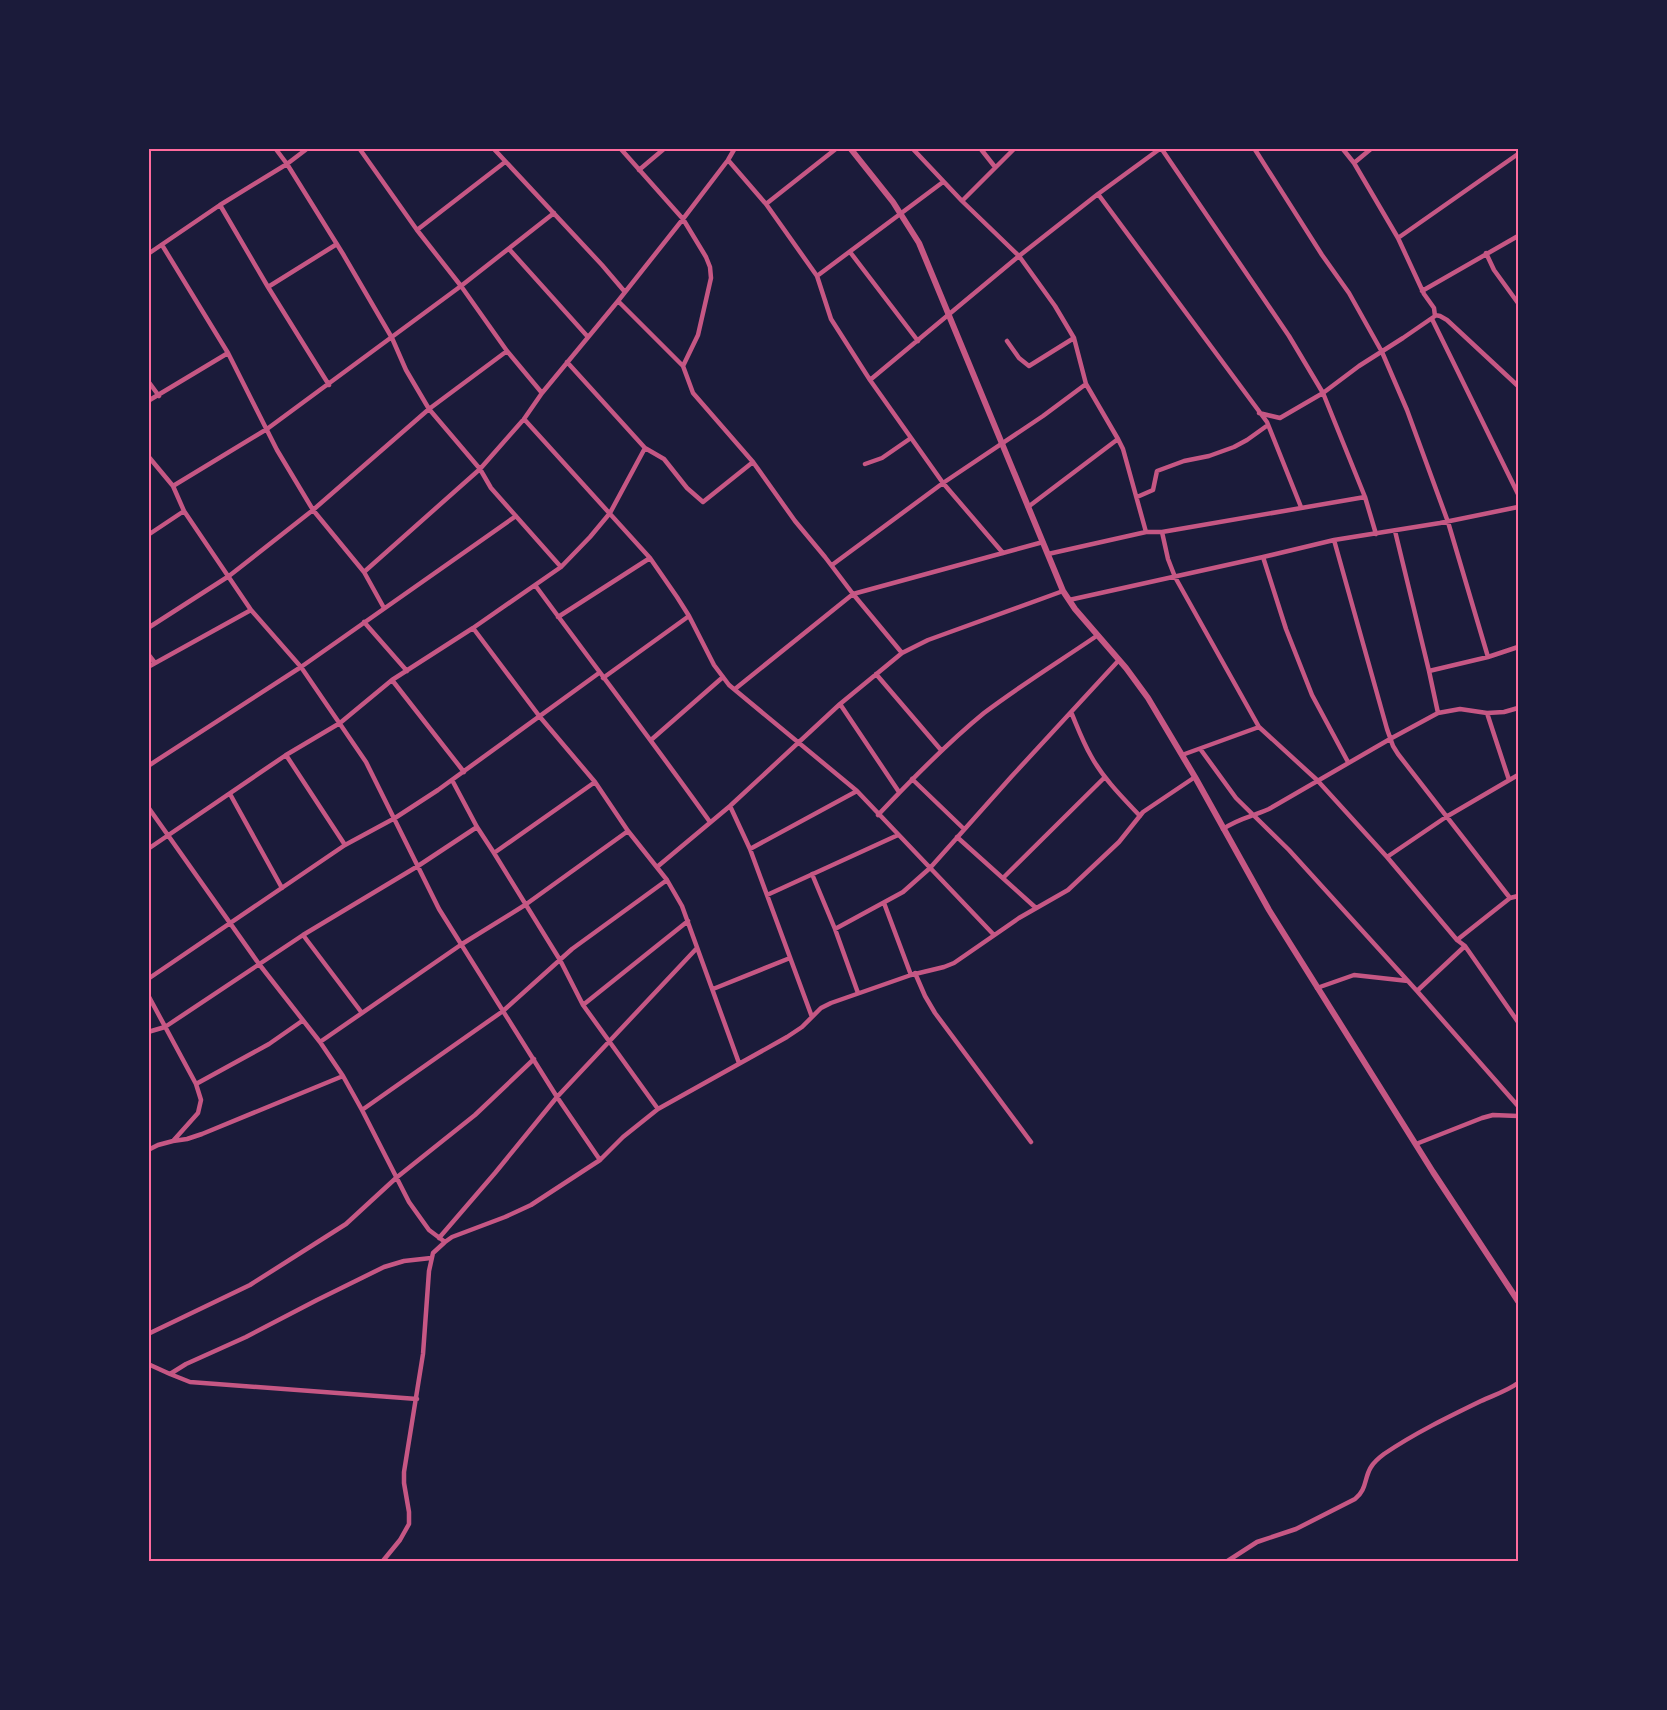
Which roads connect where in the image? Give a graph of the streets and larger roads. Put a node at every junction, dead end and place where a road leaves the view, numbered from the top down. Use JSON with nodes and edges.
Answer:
{"nodes":[{"id":1,"x":275,"y":148,"type":"edge"},
{"id":2,"x":308,"y":148,"type":"edge"},
{"id":3,"x":359,"y":148,"type":"edge"},
{"id":4,"x":493,"y":148,"type":"edge"},
{"id":5,"x":620,"y":148,"type":"edge"},
{"id":6,"x":665,"y":148,"type":"edge"},
{"id":7,"x":735,"y":148,"type":"edge"},
{"id":8,"x":837,"y":148,"type":"edge"},
{"id":9,"x":850,"y":148,"type":"edge"},
{"id":10,"x":912,"y":148,"type":"edge"},
{"id":11,"x":980,"y":148,"type":"edge"},
{"id":12,"x":1014,"y":148,"type":"edge"},
{"id":13,"x":1254,"y":148,"type":"edge"},
{"id":14,"x":1342,"y":148,"type":"edge"},
{"id":15,"x":1372,"y":148,"type":"edge"},
{"id":16,"x":1518,"y":154,"type":"edge"},
{"id":17,"x":728,"y":160,"type":"junction"},
{"id":18,"x":505,"y":162,"type":"junction"},
{"id":19,"x":1354,"y":163,"type":"junction"},
{"id":20,"x":287,"y":164,"type":"junction"},
{"id":21,"x":995,"y":167,"type":"junction"},
{"id":22,"x":639,"y":170,"type":"junction"},
{"id":23,"x":943,"y":182,"type":"junction"},
{"id":24,"x":1098,"y":194,"type":"junction"},
{"id":25,"x":962,"y":201,"type":"junction"},
{"id":26,"x":766,"y":204,"type":"junction"},
{"id":27,"x":220,"y":205,"type":"junction"},
{"id":28,"x":554,"y":213,"type":"junction"},
{"id":29,"x":901,"y":213,"type":"junction"},
{"id":30,"x":683,"y":219,"type":"junction"},
{"id":31,"x":417,"y":230,"type":"junction"},
{"id":32,"x":1518,"y":236,"type":"edge"},
{"id":33,"x":1398,"y":238,"type":"junction"},
{"id":34,"x":337,"y":244,"type":"junction"},
{"id":35,"x":162,"y":245,"type":"junction"},
{"id":36,"x":509,"y":249,"type":"junction"},
{"id":37,"x":850,"y":252,"type":"junction"},
{"id":38,"x":1486,"y":253,"type":"junction"},
{"id":39,"x":148,"y":254,"type":"edge"},
{"id":40,"x":1019,"y":256,"type":"junction"},
{"id":41,"x":817,"y":276,"type":"junction"},
{"id":42,"x":461,"y":286,"type":"junction"},
{"id":43,"x":268,"y":287,"type":"junction"},
{"id":44,"x":1422,"y":291,"type":"junction"},
{"id":45,"x":625,"y":292,"type":"junction"},
{"id":46,"x":618,"y":301,"type":"junction"},
{"id":47,"x":1518,"y":303,"type":"edge"},
{"id":48,"x":949,"y":314,"type":"junction"},
{"id":49,"x":1433,"y":317,"type":"junction"},
{"id":50,"x":588,"y":337,"type":"junction"},
{"id":51,"x":392,"y":338,"type":"junction"},
{"id":52,"x":1074,"y":339,"type":"junction"},
{"id":53,"x":918,"y":341,"type":"junction"},
{"id":54,"x":1007,"y":341,"type":"dead end"},
{"id":55,"x":507,"y":351,"type":"junction"},
{"id":56,"x":1382,"y":352,"type":"junction"},
{"id":57,"x":228,"y":353,"type":"junction"},
{"id":58,"x":567,"y":362,"type":"junction"},
{"id":59,"x":683,"y":366,"type":"junction"},
{"id":60,"x":870,"y":380,"type":"junction"},
{"id":61,"x":148,"y":381,"type":"edge"},
{"id":62,"x":1086,"y":384,"type":"junction"},
{"id":63,"x":329,"y":385,"type":"junction"},
{"id":64,"x":1518,"y":386,"type":"edge"},
{"id":65,"x":542,"y":393,"type":"junction"},
{"id":66,"x":1323,"y":393,"type":"junction"},
{"id":67,"x":159,"y":396,"type":"junction"},
{"id":68,"x":148,"y":401,"type":"edge"},
{"id":69,"x":429,"y":409,"type":"junction"},
{"id":70,"x":1259,"y":413,"type":"junction"},
{"id":71,"x":524,"y":418,"type":"junction"},
{"id":72,"x":1268,"y":425,"type":"junction"},
{"id":73,"x":267,"y":429,"type":"junction"},
{"id":74,"x":911,"y":438,"type":"junction"},
{"id":75,"x":1119,"y":439,"type":"junction"},
{"id":76,"x":1001,"y":444,"type":"junction"},
{"id":77,"x":645,"y":448,"type":"junction"},
{"id":78,"x":148,"y":456,"type":"edge"},
{"id":79,"x":753,"y":462,"type":"junction"},
{"id":80,"x":865,"y":464,"type":"dead end"},
{"id":81,"x":480,"y":469,"type":"junction"},
{"id":82,"x":943,"y":483,"type":"junction"},
{"id":83,"x":173,"y":486,"type":"junction"},
{"id":84,"x":1518,"y":494,"type":"edge"},
{"id":85,"x":1137,"y":497,"type":"junction"},
{"id":86,"x":1365,"y":497,"type":"junction"},
{"id":87,"x":1028,"y":507,"type":"junction"},
{"id":88,"x":1301,"y":507,"type":"junction"},
{"id":89,"x":1518,"y":507,"type":"edge"},
{"id":90,"x":313,"y":510,"type":"junction"},
{"id":91,"x":184,"y":512,"type":"junction"},
{"id":92,"x":610,"y":513,"type":"junction"},
{"id":93,"x":516,"y":516,"type":"junction"},
{"id":94,"x":1448,"y":522,"type":"junction"},
{"id":95,"x":1162,"y":531,"type":"junction"},
{"id":96,"x":1395,"y":531,"type":"junction"},
{"id":97,"x":1146,"y":532,"type":"junction"},
{"id":98,"x":1376,"y":534,"type":"junction"},
{"id":99,"x":148,"y":535,"type":"edge"},
{"id":100,"x":1334,"y":540,"type":"junction"},
{"id":101,"x":1043,"y":542,"type":"junction"},
{"id":102,"x":1003,"y":553,"type":"junction"},
{"id":103,"x":1048,"y":554,"type":"junction"},
{"id":104,"x":1263,"y":557,"type":"junction"},
{"id":105,"x":650,"y":558,"type":"junction"},
{"id":106,"x":832,"y":565,"type":"junction"},
{"id":107,"x":561,"y":567,"type":"junction"},
{"id":108,"x":363,"y":572,"type":"junction"},
{"id":109,"x":229,"y":576,"type":"junction"},
{"id":110,"x":1175,"y":577,"type":"junction"},
{"id":111,"x":535,"y":585,"type":"junction"},
{"id":112,"x":1063,"y":591,"type":"junction"},
{"id":113,"x":853,"y":594,"type":"junction"},
{"id":114,"x":1069,"y":600,"type":"junction"},
{"id":115,"x":384,"y":608,"type":"junction"},
{"id":116,"x":251,"y":610,"type":"junction"},
{"id":117,"x":689,"y":616,"type":"junction"},
{"id":118,"x":558,"y":617,"type":"junction"},
{"id":119,"x":364,"y":622,"type":"junction"},
{"id":120,"x":148,"y":627,"type":"edge"},
{"id":121,"x":473,"y":628,"type":"junction"},
{"id":122,"x":1098,"y":635,"type":"junction"},
{"id":123,"x":1518,"y":647,"type":"edge"},
{"id":124,"x":902,"y":653,"type":"junction"},
{"id":125,"x":148,"y":654,"type":"edge"},
{"id":126,"x":1488,"y":657,"type":"junction"},
{"id":127,"x":1119,"y":660,"type":"junction"},
{"id":128,"x":155,"y":663,"type":"junction"},
{"id":129,"x":148,"y":667,"type":"edge"},
{"id":130,"x":301,"y":667,"type":"junction"},
{"id":131,"x":407,"y":671,"type":"junction"},
{"id":132,"x":1429,"y":671,"type":"junction"},
{"id":133,"x":599,"y":673,"type":"junction"},
{"id":134,"x":876,"y":674,"type":"junction"},
{"id":135,"x":723,"y":677,"type":"junction"},
{"id":136,"x":603,"y":678,"type":"junction"},
{"id":137,"x":392,"y":680,"type":"junction"},
{"id":138,"x":735,"y":689,"type":"junction"},
{"id":139,"x":840,"y":704,"type":"junction"},
{"id":140,"x":1518,"y":708,"type":"edge"},
{"id":141,"x":1071,"y":712,"type":"junction"},
{"id":142,"x":1438,"y":713,"type":"junction"},
{"id":143,"x":1487,"y":713,"type":"junction"},
{"id":144,"x":540,"y":717,"type":"junction"},
{"id":145,"x":340,"y":723,"type":"junction"},
{"id":146,"x":1259,"y":727,"type":"junction"},
{"id":147,"x":1390,"y":739,"type":"junction"},
{"id":148,"x":651,"y":740,"type":"junction"},
{"id":149,"x":799,"y":743,"type":"junction"},
{"id":150,"x":941,"y":750,"type":"junction"},
{"id":151,"x":1201,"y":750,"type":"junction"},
{"id":152,"x":286,"y":755,"type":"junction"},
{"id":153,"x":1182,"y":755,"type":"junction"},
{"id":154,"x":1348,"y":762,"type":"junction"},
{"id":155,"x":148,"y":766,"type":"edge"},
{"id":156,"x":464,"y":772,"type":"junction"},
{"id":157,"x":1518,"y":775,"type":"edge"},
{"id":158,"x":1105,"y":777,"type":"junction"},
{"id":159,"x":1195,"y":777,"type":"junction"},
{"id":160,"x":912,"y":779,"type":"junction"},
{"id":161,"x":452,"y":780,"type":"junction"},
{"id":162,"x":1317,"y":780,"type":"junction"},
{"id":163,"x":1509,"y":780,"type":"junction"},
{"id":164,"x":595,"y":782,"type":"junction"},
{"id":165,"x":857,"y":791,"type":"junction"},
{"id":166,"x":899,"y":792,"type":"junction"},
{"id":167,"x":230,"y":794,"type":"junction"},
{"id":168,"x":730,"y":806,"type":"junction"},
{"id":169,"x":148,"y":807,"type":"edge"},
{"id":170,"x":878,"y":815,"type":"junction"},
{"id":171,"x":1253,"y":815,"type":"junction"},
{"id":172,"x":1140,"y":816,"type":"junction"},
{"id":173,"x":1446,"y":817,"type":"junction"},
{"id":174,"x":395,"y":818,"type":"junction"},
{"id":175,"x":710,"y":822,"type":"junction"},
{"id":176,"x":477,"y":827,"type":"junction"},
{"id":177,"x":964,"y":830,"type":"junction"},
{"id":178,"x":1223,"y":830,"type":"junction"},
{"id":179,"x":628,"y":831,"type":"junction"},
{"id":180,"x":168,"y":835,"type":"junction"},
{"id":181,"x":898,"y":835,"type":"junction"},
{"id":182,"x":957,"y":837,"type":"junction"},
{"id":183,"x":345,"y":845,"type":"junction"},
{"id":184,"x":148,"y":849,"type":"edge"},
{"id":185,"x":750,"y":849,"type":"junction"},
{"id":186,"x":494,"y":853,"type":"junction"},
{"id":187,"x":1387,"y":857,"type":"junction"},
{"id":188,"x":418,"y":866,"type":"junction"},
{"id":189,"x":657,"y":867,"type":"junction"},
{"id":190,"x":930,"y":868,"type":"junction"},
{"id":191,"x":812,"y":874,"type":"junction"},
{"id":192,"x":1003,"y":878,"type":"junction"},
{"id":193,"x":667,"y":880,"type":"junction"},
{"id":194,"x":282,"y":888,"type":"junction"},
{"id":195,"x":767,"y":895,"type":"junction"},
{"id":196,"x":1510,"y":898,"type":"junction"},
{"id":197,"x":1518,"y":898,"type":"edge"},
{"id":198,"x":884,"y":903,"type":"junction"},
{"id":199,"x":525,"y":905,"type":"junction"},
{"id":200,"x":1036,"y":908,"type":"junction"},
{"id":201,"x":688,"y":921,"type":"junction"},
{"id":202,"x":231,"y":923,"type":"junction"},
{"id":203,"x":835,"y":929,"type":"junction"},
{"id":204,"x":303,"y":935,"type":"junction"},
{"id":205,"x":994,"y":935,"type":"junction"},
{"id":206,"x":1457,"y":940,"type":"junction"},
{"id":207,"x":462,"y":944,"type":"junction"},
{"id":208,"x":1465,"y":946,"type":"junction"},
{"id":209,"x":698,"y":948,"type":"junction"},
{"id":210,"x":790,"y":958,"type":"junction"},
{"id":211,"x":560,"y":960,"type":"junction"},
{"id":212,"x":259,"y":964,"type":"junction"},
{"id":213,"x":913,"y":974,"type":"junction"},
{"id":214,"x":148,"y":979,"type":"edge"},
{"id":215,"x":1408,"y":981,"type":"junction"},
{"id":216,"x":1317,"y":988,"type":"junction"},
{"id":217,"x":713,"y":989,"type":"junction"},
{"id":218,"x":1417,"y":990,"type":"junction"},
{"id":219,"x":858,"y":993,"type":"junction"},
{"id":220,"x":148,"y":995,"type":"edge"},
{"id":221,"x":583,"y":1005,"type":"junction"},
{"id":222,"x":503,"y":1011,"type":"junction"},
{"id":223,"x":362,"y":1013,"type":"junction"},
{"id":224,"x":812,"y":1017,"type":"junction"},
{"id":225,"x":302,"y":1022,"type":"junction"},
{"id":226,"x":1518,"y":1022,"type":"edge"},
{"id":227,"x":165,"y":1027,"type":"junction"},
{"id":228,"x":148,"y":1032,"type":"edge"},
{"id":229,"x":610,"y":1041,"type":"junction"},
{"id":230,"x":320,"y":1042,"type":"junction"},
{"id":231,"x":534,"y":1059,"type":"junction"},
{"id":232,"x":739,"y":1063,"type":"junction"},
{"id":233,"x":343,"y":1076,"type":"junction"},
{"id":234,"x":196,"y":1084,"type":"junction"},
{"id":235,"x":557,"y":1096,"type":"junction"},
{"id":236,"x":1518,"y":1106,"type":"edge"},
{"id":237,"x":658,"y":1109,"type":"junction"},
{"id":238,"x":362,"y":1110,"type":"junction"},
{"id":239,"x":1518,"y":1116,"type":"edge"},
{"id":240,"x":173,"y":1141,"type":"junction"},
{"id":241,"x":1030,"y":1142,"type":"dead end"},
{"id":242,"x":1416,"y":1144,"type":"junction"},
{"id":243,"x":148,"y":1150,"type":"edge"},
{"id":244,"x":600,"y":1160,"type":"junction"},
{"id":245,"x":396,"y":1178,"type":"junction"},
{"id":246,"x":439,"y":1238,"type":"junction"},
{"id":247,"x":445,"y":1242,"type":"junction"},
{"id":248,"x":432,"y":1258,"type":"junction"},
{"id":249,"x":1518,"y":1301,"type":"edge"},
{"id":250,"x":148,"y":1334,"type":"edge"},
{"id":251,"x":148,"y":1364,"type":"edge"},
{"id":252,"x":170,"y":1374,"type":"junction"},
{"id":253,"x":1518,"y":1383,"type":"edge"},
{"id":254,"x":417,"y":1399,"type":"junction"},
{"id":255,"x":382,"y":1562,"type":"edge"},
{"id":256,"x":1226,"y":1562,"type":"edge"}],
"edges":[{"from":1,"to":20,"type":"street"},
{"from":2,"to":20,"type":"street"},
{"from":3,"to":31,"type":"street"},
{"from":4,"to":18,"type":"street"},
{"from":5,"to":22,"type":"street"},
{"from":6,"to":22,"type":"street"},
{"from":7,"to":17,"type":"street"},
{"from":8,"to":26,"type":"street"},
{"from":9,"to":29,"type":"street"},
{"from":10,"to":23,"type":"street"},
{"from":11,"to":21,"type":"street"},
{"from":12,"to":21,"type":"street"},
{"from":13,"to":56,"type":"street"},
{"from":14,"to":19,"type":"street"},
{"from":15,"to":19,"type":"street"},
{"from":16,"to":33,"type":"street"},
{"from":17,"to":26,"type":"street"},
{"from":17,"to":30,"type":"street"},
{"from":18,"to":28,"type":"street"},
{"from":18,"to":31,"type":"street"},
{"from":19,"to":33,"type":"street"},
{"from":20,"to":27,"type":"street"},
{"from":20,"to":34,"type":"street"},
{"from":21,"to":25,"type":"street"},
{"from":22,"to":30,"type":"street"},
{"from":23,"to":25,"type":"street"},
{"from":23,"to":29,"type":"street"},
{"from":24,"to":40,"type":"street"},
{"from":24,"to":66,"type":"street"},
{"from":24,"to":70,"type":"street"},
{"from":25,"to":40,"type":"street"},
{"from":26,"to":41,"type":"street"},
{"from":27,"to":35,"type":"street"},
{"from":27,"to":43,"type":"street"},
{"from":28,"to":36,"type":"street"},
{"from":28,"to":45,"type":"street"},
{"from":29,"to":37,"type":"street"},
{"from":29,"to":48,"type":"street"},
{"from":30,"to":45,"type":"street"},
{"from":30,"to":59,"type":"street"},
{"from":31,"to":42,"type":"street"},
{"from":32,"to":38,"type":"street"},
{"from":33,"to":44,"type":"street"},
{"from":34,"to":43,"type":"street"},
{"from":34,"to":51,"type":"street"},
{"from":35,"to":39,"type":"street"},
{"from":35,"to":57,"type":"street"},
{"from":36,"to":42,"type":"street"},
{"from":36,"to":50,"type":"street"},
{"from":37,"to":41,"type":"street"},
{"from":37,"to":53,"type":"street"},
{"from":38,"to":44,"type":"street"},
{"from":38,"to":47,"type":"street"},
{"from":40,"to":48,"type":"street"},
{"from":40,"to":52,"type":"street"},
{"from":41,"to":60,"type":"street"},
{"from":42,"to":51,"type":"street"},
{"from":42,"to":55,"type":"street"},
{"from":43,"to":63,"type":"street"},
{"from":44,"to":49,"type":"street"},
{"from":45,"to":46,"type":"street"},
{"from":46,"to":50,"type":"street"},
{"from":46,"to":59,"type":"street"},
{"from":48,"to":53,"type":"street"},
{"from":48,"to":76,"type":"street"},
{"from":49,"to":56,"type":"street"},
{"from":49,"to":64,"type":"street"},
{"from":49,"to":84,"type":"street"},
{"from":50,"to":58,"type":"street"},
{"from":51,"to":63,"type":"street"},
{"from":51,"to":69,"type":"street"},
{"from":52,"to":54,"type":"street"},
{"from":52,"to":62,"type":"street"},
{"from":53,"to":60,"type":"street"},
{"from":55,"to":65,"type":"street"},
{"from":55,"to":69,"type":"street"},
{"from":56,"to":66,"type":"street"},
{"from":56,"to":94,"type":"street"},
{"from":57,"to":67,"type":"street"},
{"from":57,"to":73,"type":"street"},
{"from":58,"to":65,"type":"street"},
{"from":58,"to":77,"type":"street"},
{"from":59,"to":79,"type":"street"},
{"from":60,"to":74,"type":"street"},
{"from":61,"to":67,"type":"street"},
{"from":62,"to":75,"type":"street"},
{"from":62,"to":76,"type":"street"},
{"from":63,"to":73,"type":"street"},
{"from":65,"to":71,"type":"street"},
{"from":66,"to":70,"type":"street"},
{"from":66,"to":86,"type":"street"},
{"from":67,"to":68,"type":"street"},
{"from":69,"to":81,"type":"street"},
{"from":69,"to":90,"type":"street"},
{"from":70,"to":72,"type":"street"},
{"from":71,"to":81,"type":"street"},
{"from":71,"to":92,"type":"street"},
{"from":72,"to":85,"type":"street"},
{"from":72,"to":88,"type":"street"},
{"from":73,"to":83,"type":"street"},
{"from":73,"to":90,"type":"street"},
{"from":74,"to":80,"type":"street"},
{"from":74,"to":82,"type":"street"},
{"from":75,"to":85,"type":"street"},
{"from":75,"to":87,"type":"street"},
{"from":76,"to":82,"type":"street"},
{"from":76,"to":87,"type":"street"},
{"from":77,"to":79,"type":"street"},
{"from":77,"to":92,"type":"street"},
{"from":78,"to":83,"type":"street"},
{"from":79,"to":106,"type":"street"},
{"from":81,"to":93,"type":"street"},
{"from":81,"to":108,"type":"street"},
{"from":82,"to":102,"type":"street"},
{"from":82,"to":106,"type":"street"},
{"from":83,"to":91,"type":"street"},
{"from":85,"to":97,"type":"street"},
{"from":86,"to":88,"type":"street"},
{"from":86,"to":98,"type":"street"},
{"from":87,"to":101,"type":"street"},
{"from":88,"to":95,"type":"street"},
{"from":89,"to":94,"type":"street"},
{"from":90,"to":108,"type":"street"},
{"from":90,"to":109,"type":"street"},
{"from":91,"to":99,"type":"street"},
{"from":91,"to":109,"type":"street"},
{"from":92,"to":105,"type":"street"},
{"from":92,"to":107,"type":"street"},
{"from":93,"to":107,"type":"street"},
{"from":93,"to":115,"type":"street"},
{"from":94,"to":96,"type":"street"},
{"from":94,"to":126,"type":"street"},
{"from":95,"to":97,"type":"street"},
{"from":95,"to":110,"type":"street"},
{"from":96,"to":98,"type":"street"},
{"from":96,"to":132,"type":"street"},
{"from":97,"to":103,"type":"street"},
{"from":98,"to":100,"type":"street"},
{"from":100,"to":104,"type":"street"},
{"from":100,"to":147,"type":"street"},
{"from":101,"to":102,"type":"street"},
{"from":101,"to":103,"type":"street"},
{"from":102,"to":113,"type":"street"},
{"from":103,"to":112,"type":"street"},
{"from":104,"to":110,"type":"street"},
{"from":104,"to":154,"type":"street"},
{"from":105,"to":117,"type":"street"},
{"from":105,"to":118,"type":"street"},
{"from":106,"to":113,"type":"street"},
{"from":107,"to":111,"type":"street"},
{"from":108,"to":115,"type":"street"},
{"from":109,"to":116,"type":"street"},
{"from":109,"to":120,"type":"street"},
{"from":110,"to":114,"type":"street"},
{"from":110,"to":146,"type":"street"},
{"from":111,"to":118,"type":"street"},
{"from":111,"to":121,"type":"street"},
{"from":112,"to":114,"type":"street"},
{"from":112,"to":124,"type":"street"},
{"from":113,"to":124,"type":"street"},
{"from":113,"to":138,"type":"street"},
{"from":114,"to":122,"type":"street"},
{"from":115,"to":119,"type":"street"},
{"from":116,"to":128,"type":"street"},
{"from":116,"to":130,"type":"street"},
{"from":117,"to":135,"type":"street"},
{"from":117,"to":136,"type":"street"},
{"from":118,"to":133,"type":"street"},
{"from":119,"to":130,"type":"street"},
{"from":119,"to":131,"type":"street"},
{"from":121,"to":131,"type":"street"},
{"from":121,"to":144,"type":"street"},
{"from":122,"to":127,"type":"street"},
{"from":122,"to":150,"type":"street"},
{"from":123,"to":126,"type":"street"},
{"from":124,"to":134,"type":"street"},
{"from":125,"to":128,"type":"street"},
{"from":126,"to":132,"type":"street"},
{"from":127,"to":141,"type":"street"},
{"from":127,"to":153,"type":"street"},
{"from":128,"to":129,"type":"street"},
{"from":130,"to":145,"type":"street"},
{"from":130,"to":155,"type":"street"},
{"from":131,"to":137,"type":"street"},
{"from":132,"to":142,"type":"street"},
{"from":133,"to":136,"type":"street"},
{"from":133,"to":144,"type":"street"},
{"from":134,"to":139,"type":"street"},
{"from":134,"to":150,"type":"street"},
{"from":135,"to":138,"type":"street"},
{"from":135,"to":148,"type":"street"},
{"from":136,"to":148,"type":"street"},
{"from":137,"to":145,"type":"street"},
{"from":137,"to":156,"type":"street"},
{"from":138,"to":149,"type":"street"},
{"from":139,"to":149,"type":"street"},
{"from":139,"to":166,"type":"street"},
{"from":140,"to":143,"type":"street"},
{"from":141,"to":158,"type":"street"},
{"from":141,"to":177,"type":"street"},
{"from":142,"to":143,"type":"street"},
{"from":142,"to":147,"type":"street"},
{"from":143,"to":163,"type":"street"},
{"from":144,"to":156,"type":"street"},
{"from":144,"to":164,"type":"street"},
{"from":145,"to":152,"type":"street"},
{"from":145,"to":174,"type":"street"},
{"from":146,"to":151,"type":"street"},
{"from":146,"to":162,"type":"street"},
{"from":147,"to":154,"type":"street"},
{"from":147,"to":173,"type":"street"},
{"from":148,"to":175,"type":"street"},
{"from":149,"to":165,"type":"street"},
{"from":149,"to":168,"type":"street"},
{"from":150,"to":160,"type":"street"},
{"from":151,"to":153,"type":"street"},
{"from":151,"to":171,"type":"street"},
{"from":152,"to":167,"type":"street"},
{"from":152,"to":183,"type":"street"},
{"from":153,"to":159,"type":"street"},
{"from":154,"to":162,"type":"street"},
{"from":156,"to":161,"type":"street"},
{"from":157,"to":163,"type":"street"},
{"from":158,"to":172,"type":"street"},
{"from":158,"to":192,"type":"street"},
{"from":159,"to":172,"type":"street"},
{"from":159,"to":178,"type":"street"},
{"from":160,"to":166,"type":"street"},
{"from":160,"to":177,"type":"street"},
{"from":161,"to":174,"type":"street"},
{"from":161,"to":176,"type":"street"},
{"from":162,"to":171,"type":"street"},
{"from":162,"to":187,"type":"street"},
{"from":163,"to":173,"type":"street"},
{"from":164,"to":179,"type":"street"},
{"from":164,"to":186,"type":"street"},
{"from":165,"to":170,"type":"street"},
{"from":165,"to":185,"type":"street"},
{"from":166,"to":170,"type":"street"},
{"from":167,"to":180,"type":"street"},
{"from":167,"to":194,"type":"street"},
{"from":168,"to":175,"type":"street"},
{"from":168,"to":185,"type":"street"},
{"from":169,"to":180,"type":"street"},
{"from":170,"to":181,"type":"street"},
{"from":171,"to":178,"type":"street"},
{"from":171,"to":215,"type":"street"},
{"from":172,"to":200,"type":"street"},
{"from":173,"to":187,"type":"street"},
{"from":173,"to":196,"type":"street"},
{"from":174,"to":183,"type":"street"},
{"from":174,"to":188,"type":"street"},
{"from":175,"to":189,"type":"street"},
{"from":176,"to":186,"type":"street"},
{"from":176,"to":188,"type":"street"},
{"from":177,"to":182,"type":"street"},
{"from":178,"to":216,"type":"street"},
{"from":179,"to":189,"type":"street"},
{"from":179,"to":199,"type":"street"},
{"from":180,"to":184,"type":"street"},
{"from":180,"to":202,"type":"street"},
{"from":181,"to":190,"type":"street"},
{"from":181,"to":191,"type":"street"},
{"from":182,"to":190,"type":"street"},
{"from":182,"to":192,"type":"street"},
{"from":183,"to":194,"type":"street"},
{"from":185,"to":195,"type":"street"},
{"from":186,"to":199,"type":"street"},
{"from":187,"to":206,"type":"street"},
{"from":188,"to":204,"type":"street"},
{"from":188,"to":207,"type":"street"},
{"from":189,"to":193,"type":"street"},
{"from":190,"to":198,"type":"street"},
{"from":190,"to":205,"type":"street"},
{"from":191,"to":195,"type":"street"},
{"from":191,"to":203,"type":"street"},
{"from":192,"to":200,"type":"street"},
{"from":193,"to":201,"type":"street"},
{"from":193,"to":211,"type":"street"},
{"from":194,"to":202,"type":"street"},
{"from":195,"to":210,"type":"street"},
{"from":196,"to":197,"type":"street"},
{"from":196,"to":206,"type":"street"},
{"from":198,"to":203,"type":"street"},
{"from":198,"to":213,"type":"street"},
{"from":199,"to":207,"type":"street"},
{"from":199,"to":211,"type":"street"},
{"from":200,"to":205,"type":"street"},
{"from":201,"to":209,"type":"street"},
{"from":201,"to":221,"type":"street"},
{"from":202,"to":212,"type":"street"},
{"from":202,"to":214,"type":"street"},
{"from":203,"to":219,"type":"street"},
{"from":204,"to":212,"type":"street"},
{"from":204,"to":223,"type":"street"},
{"from":205,"to":213,"type":"street"},
{"from":206,"to":208,"type":"street"},
{"from":207,"to":222,"type":"street"},
{"from":207,"to":223,"type":"street"},
{"from":208,"to":218,"type":"street"},
{"from":208,"to":226,"type":"street"},
{"from":209,"to":217,"type":"street"},
{"from":209,"to":229,"type":"street"},
{"from":210,"to":217,"type":"street"},
{"from":210,"to":224,"type":"street"},
{"from":211,"to":221,"type":"street"},
{"from":211,"to":222,"type":"street"},
{"from":212,"to":225,"type":"street"},
{"from":212,"to":227,"type":"street"},
{"from":213,"to":219,"type":"street"},
{"from":213,"to":241,"type":"street"},
{"from":215,"to":216,"type":"street"},
{"from":215,"to":218,"type":"street"},
{"from":216,"to":242,"type":"street"},
{"from":217,"to":232,"type":"street"},
{"from":218,"to":236,"type":"street"},
{"from":219,"to":224,"type":"street"},
{"from":220,"to":227,"type":"street"},
{"from":221,"to":229,"type":"street"},
{"from":222,"to":231,"type":"street"},
{"from":222,"to":238,"type":"street"},
{"from":223,"to":230,"type":"street"},
{"from":224,"to":232,"type":"street"},
{"from":225,"to":230,"type":"street"},
{"from":225,"to":234,"type":"street"},
{"from":227,"to":228,"type":"street"},
{"from":227,"to":234,"type":"street"},
{"from":229,"to":235,"type":"street"},
{"from":229,"to":237,"type":"street"},
{"from":230,"to":233,"type":"street"},
{"from":231,"to":235,"type":"street"},
{"from":231,"to":245,"type":"street"},
{"from":232,"to":237,"type":"street"},
{"from":233,"to":238,"type":"street"},
{"from":233,"to":240,"type":"street"},
{"from":234,"to":240,"type":"street"},
{"from":235,"to":244,"type":"street"},
{"from":235,"to":246,"type":"street"},
{"from":237,"to":244,"type":"street"},
{"from":238,"to":245,"type":"street"},
{"from":239,"to":242,"type":"street"},
{"from":240,"to":243,"type":"street"},
{"from":242,"to":249,"type":"street"},
{"from":244,"to":247,"type":"street"},
{"from":245,"to":246,"type":"street"},
{"from":245,"to":250,"type":"street"},
{"from":246,"to":247,"type":"street"},
{"from":247,"to":248,"type":"street"},
{"from":248,"to":252,"type":"street"},
{"from":248,"to":254,"type":"street"},
{"from":251,"to":252,"type":"street"},
{"from":252,"to":254,"type":"street"},
{"from":253,"to":256,"type":"street"},
{"from":254,"to":255,"type":"street"}]}
